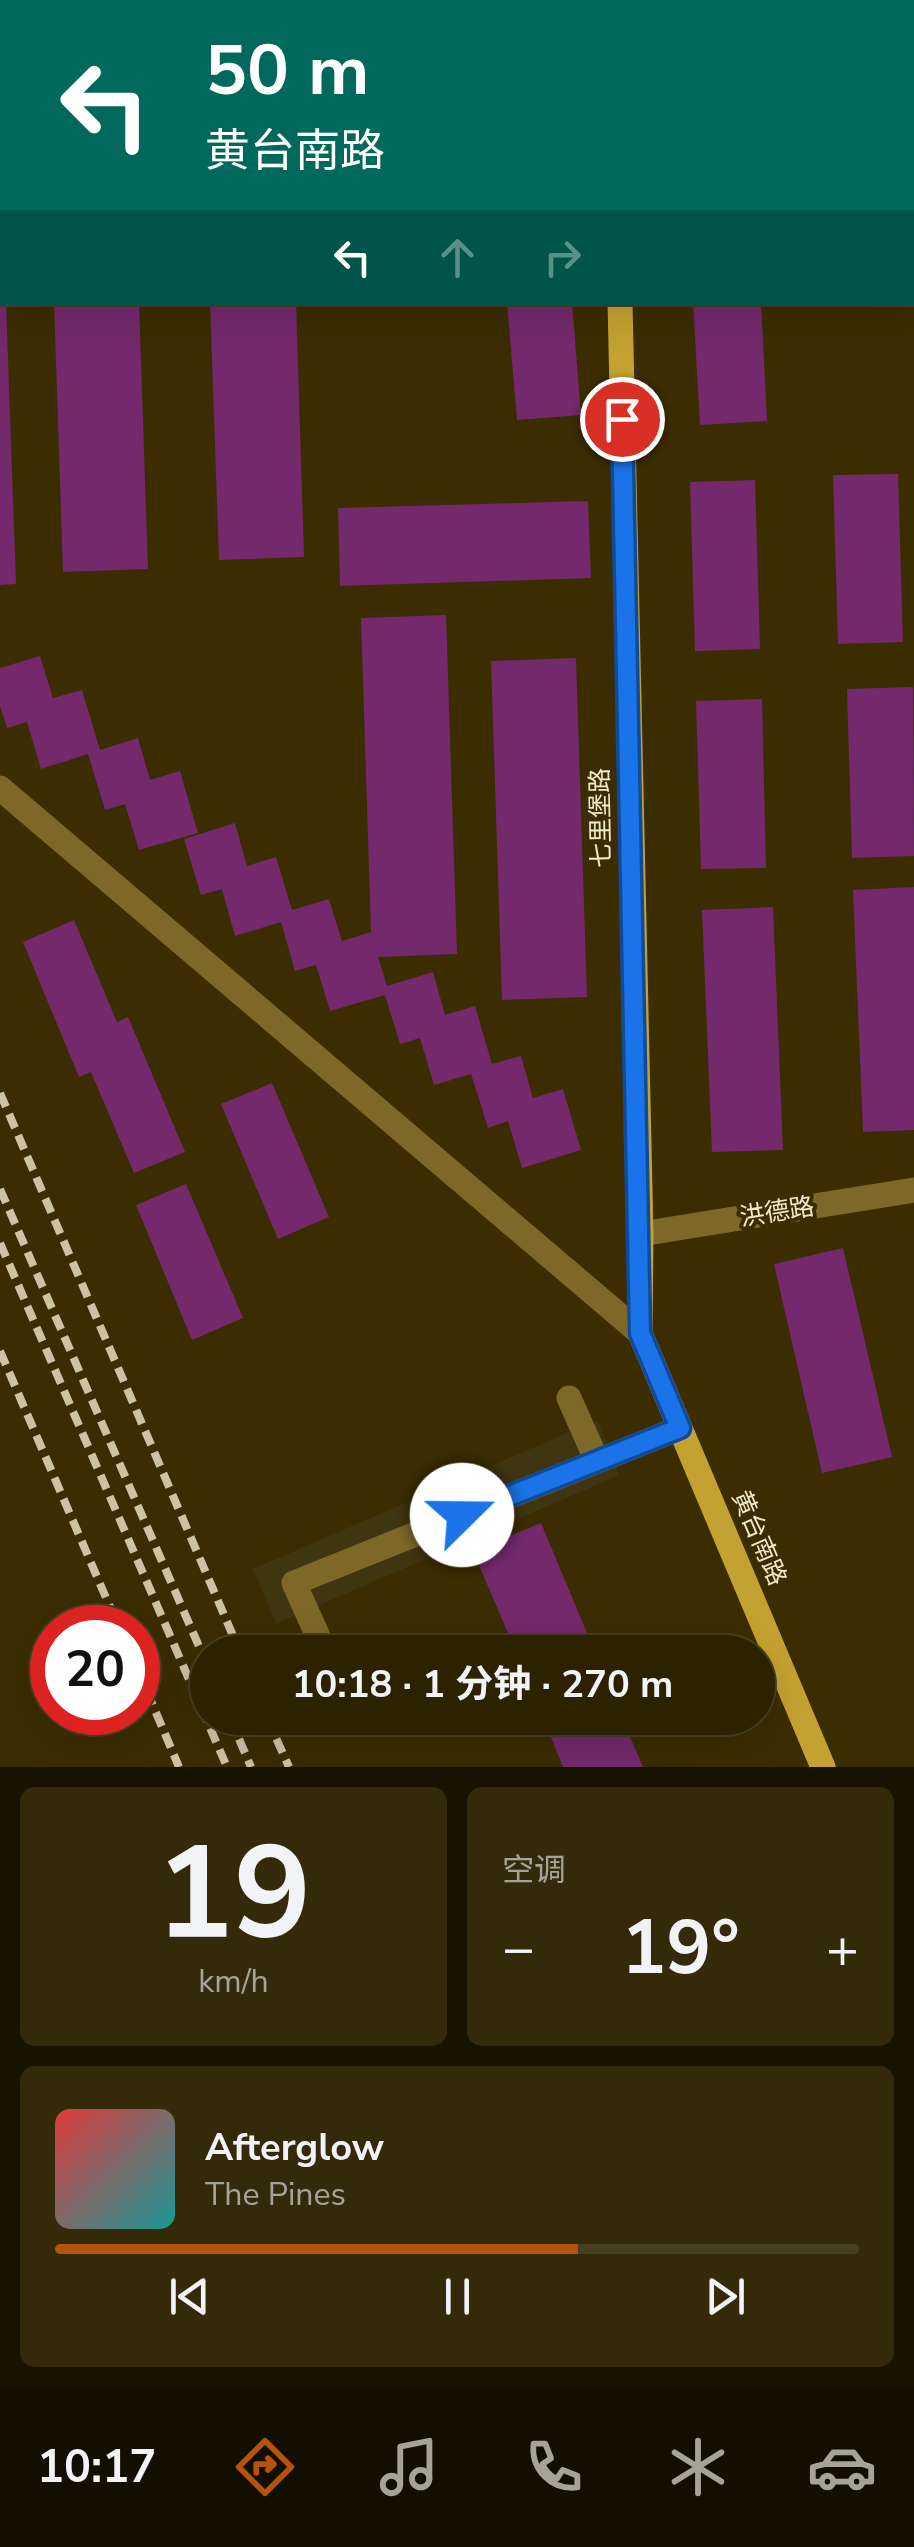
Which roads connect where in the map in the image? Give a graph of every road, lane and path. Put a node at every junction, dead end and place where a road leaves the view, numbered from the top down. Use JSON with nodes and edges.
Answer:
{"nodes":[{"id":1,"x":620,"y":305,"type":"edge"},
{"id":2,"x":0,"y":788,"type":"edge"},
{"id":3,"x":914,"y":1190,"type":"edge"},
{"id":4,"x":640,"y":1234,"type":"junction"},
{"id":5,"x":640,"y":1333,"type":"junction"},
{"id":6,"x":569,"y":1398,"type":"dead end"},
{"id":7,"x":680,"y":1428,"type":"junction"},
{"id":8,"x":597,"y":1461,"type":"junction"},
{"id":9,"x":317,"y":1635,"type":"edge"},
{"id":10,"x":823,"y":1767,"type":"edge"}],
"edges":[{"from":1,"to":4,"type":"main road","name":"七里堡路"},
{"from":2,"to":5,"type":"street"},
{"from":3,"to":4,"type":"street","name":"洪德路"},
{"from":4,"to":5,"type":"main road","name":"七里堡路"},
{"from":5,"to":7,"type":"main road","name":"黄台南路"},
{"from":6,"to":8,"type":"street"},
{"from":7,"to":8,"type":"street"},
{"from":7,"to":10,"type":"main road","name":"黄台南路"},
{"from":8,"to":9,"type":"street"}]}
